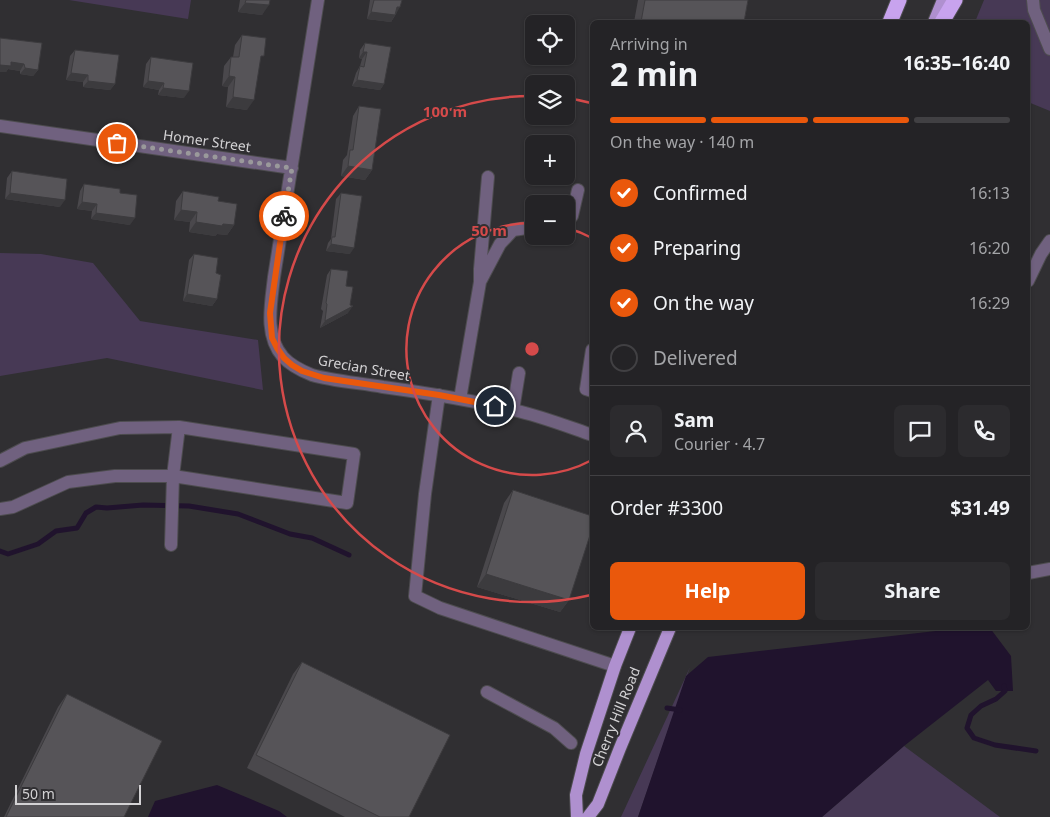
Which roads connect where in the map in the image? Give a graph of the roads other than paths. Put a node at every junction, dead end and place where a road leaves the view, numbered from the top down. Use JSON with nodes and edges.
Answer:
{"nodes":[{"id":1,"x":318,"y":0,"type":"edge"},
{"id":2,"x":899,"y":0,"type":"edge"},
{"id":3,"x":943,"y":0,"type":"edge"},
{"id":4,"x":955,"y":0,"type":"edge"},
{"id":5,"x":1033,"y":0,"type":"edge"},
{"id":6,"x":891,"y":20,"type":"edge"},
{"id":7,"x":935,"y":20,"type":"edge"},
{"id":8,"x":943,"y":20,"type":"edge"},
{"id":9,"x":1050,"y":49,"type":"edge"},
{"id":10,"x":0,"y":126,"type":"edge"},
{"id":11,"x":292,"y":168,"type":"junction"},
{"id":12,"x":488,"y":177,"type":"dead end"},
{"id":13,"x":578,"y":190,"type":"dead end"},
{"id":14,"x":575,"y":203,"type":"edge"},
{"id":15,"x":525,"y":228,"type":"edge"},
{"id":16,"x":1050,"y":241,"type":"edge"},
{"id":17,"x":1030,"y":277,"type":"edge"},
{"id":18,"x":480,"y":282,"type":"junction"},
{"id":19,"x":590,"y":363,"type":"edge"},
{"id":20,"x":519,"y":373,"type":"dead end"},
{"id":21,"x":590,"y":390,"type":"edge"},
{"id":22,"x":439,"y":395,"type":"junction"},
{"id":23,"x":460,"y":399,"type":"junction"},
{"id":24,"x":513,"y":410,"type":"junction"},
{"id":25,"x":179,"y":427,"type":"junction"},
{"id":26,"x":590,"y":434,"type":"edge"},
{"id":27,"x":0,"y":461,"type":"edge"},
{"id":28,"x":174,"y":476,"type":"junction"},
{"id":29,"x":0,"y":509,"type":"edge"},
{"id":30,"x":171,"y":545,"type":"dead end"},
{"id":31,"x":1050,"y":570,"type":"edge"},
{"id":32,"x":1030,"y":573,"type":"edge"},
{"id":33,"x":629,"y":630,"type":"edge"},
{"id":34,"x":669,"y":630,"type":"edge"},
{"id":35,"x":615,"y":666,"type":"junction"},
{"id":36,"x":487,"y":692,"type":"dead end"},
{"id":37,"x":571,"y":743,"type":"dead end"},
{"id":38,"x":577,"y":817,"type":"edge"},
{"id":39,"x":588,"y":817,"type":"edge"}],
"edges":[{"from":1,"to":11,"type":"street","name":"Grecian Street"},
{"from":2,"to":6,"type":"highway"},
{"from":3,"to":7,"type":"main road"},
{"from":4,"to":8,"type":"highway"},
{"from":5,"to":9,"type":"street"},
{"from":10,"to":11,"type":"street","name":"Homer Street"},
{"from":11,"to":22,"type":"street","name":"Grecian Street"},
{"from":12,"to":18,"type":"street"},
{"from":13,"to":14,"type":"street"},
{"from":15,"to":18,"type":"street"},
{"from":16,"to":17,"type":"street"},
{"from":18,"to":23,"type":"street"},
{"from":19,"to":21,"type":"street"},
{"from":20,"to":24,"type":"street"},
{"from":22,"to":23,"type":"street","name":"Grecian Street"},
{"from":22,"to":35,"type":"street"},
{"from":23,"to":24,"type":"street","name":"Grecian Street"},
{"from":24,"to":26,"type":"street","name":"Grecian Street"},
{"from":25,"to":27,"type":"street"},
{"from":25,"to":28,"type":"street"},
{"from":25,"to":28,"type":"street"},
{"from":28,"to":29,"type":"street"},
{"from":28,"to":30,"type":"street"},
{"from":31,"to":32,"type":"street"},
{"from":33,"to":35,"type":"main road","name":"Cherry Hill Road"},
{"from":34,"to":39,"type":"main road","name":"Cherry Hill Road"},
{"from":35,"to":38,"type":"main road","name":"Cherry Hill Road"},
{"from":36,"to":37,"type":"street"}]}
